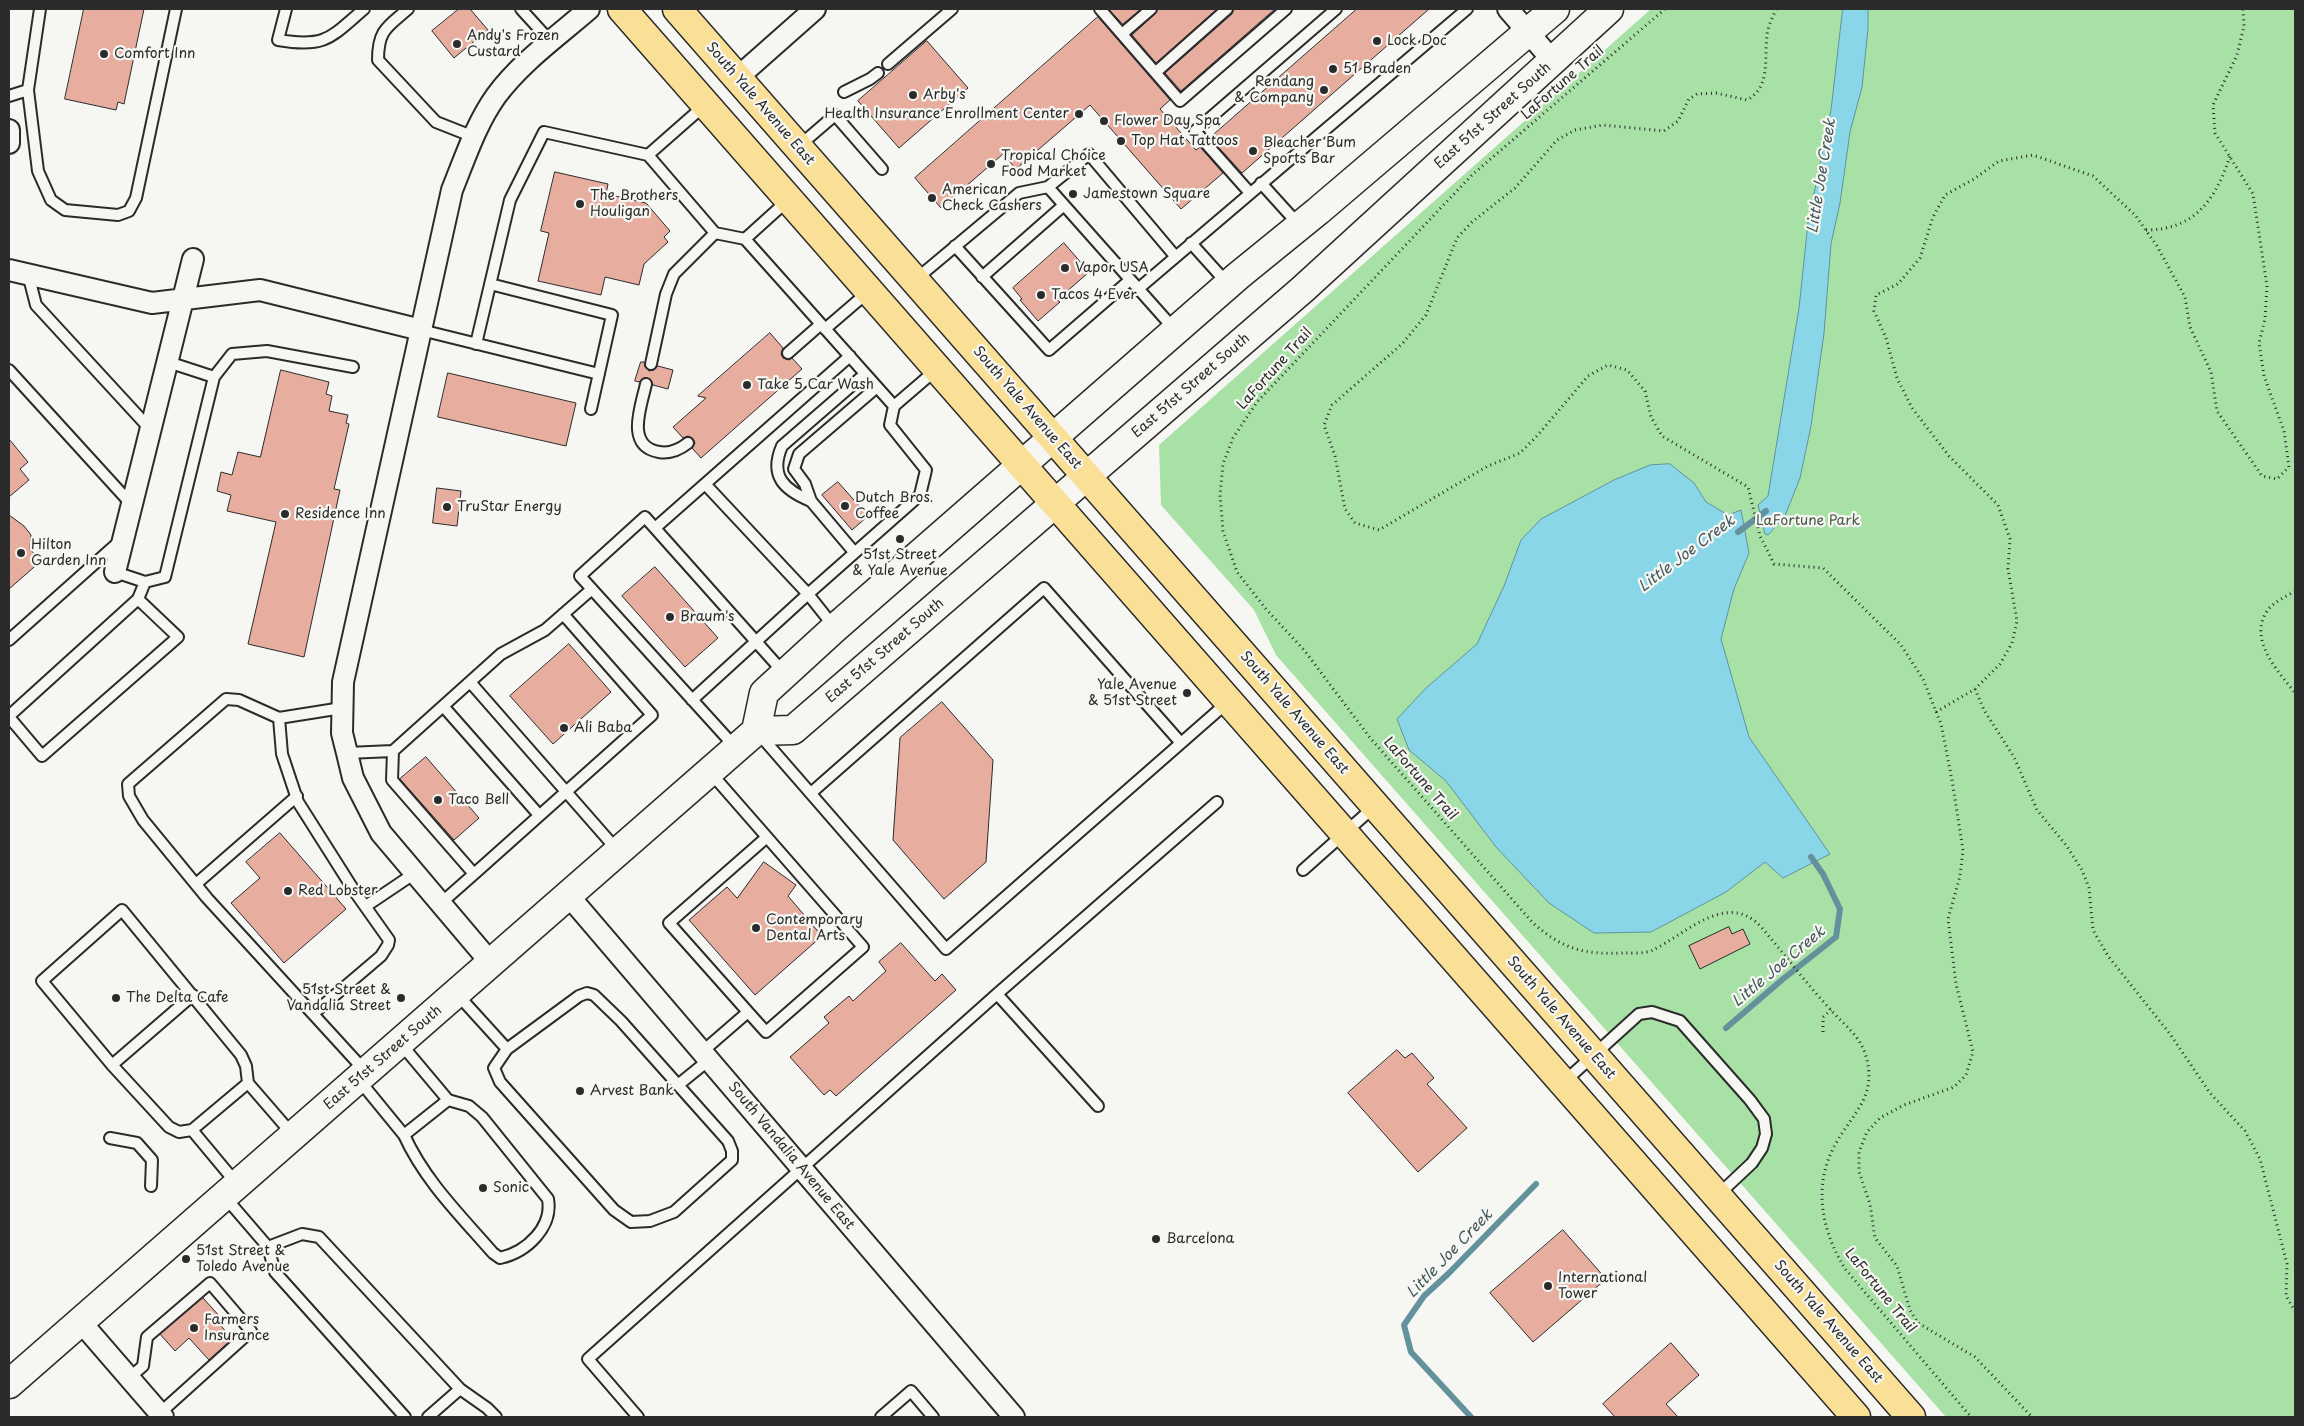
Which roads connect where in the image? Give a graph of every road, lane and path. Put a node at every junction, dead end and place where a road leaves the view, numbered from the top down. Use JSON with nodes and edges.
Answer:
{"nodes":[{"id":1,"x":40,"y":9,"type":"edge"},
{"id":2,"x":176,"y":9,"type":"edge"},
{"id":3,"x":286,"y":9,"type":"edge"},
{"id":4,"x":364,"y":9,"type":"edge"},
{"id":5,"x":408,"y":9,"type":"edge"},
{"id":6,"x":521,"y":9,"type":"edge"},
{"id":7,"x":589,"y":9,"type":"edge"},
{"id":8,"x":622,"y":9,"type":"edge"},
{"id":9,"x":677,"y":9,"type":"edge"},
{"id":10,"x":815,"y":9,"type":"edge"},
{"id":11,"x":952,"y":9,"type":"edge"},
{"id":12,"x":1100,"y":9,"type":"edge"},
{"id":13,"x":1151,"y":9,"type":"edge"},
{"id":14,"x":1227,"y":9,"type":"edge"},
{"id":15,"x":1286,"y":9,"type":"edge"},
{"id":16,"x":1336,"y":9,"type":"edge"},
{"id":17,"x":1467,"y":9,"type":"edge"},
{"id":18,"x":1508,"y":9,"type":"edge"},
{"id":19,"x":1555,"y":9,"type":"edge"},
{"id":20,"x":1609,"y":9,"type":"edge"},
{"id":21,"x":1665,"y":9,"type":"edge"},
{"id":22,"x":1776,"y":9,"type":"edge"},
{"id":23,"x":2243,"y":9,"type":"edge"},
{"id":24,"x":1528,"y":32,"type":"junction"},
{"id":25,"x":1122,"y":34,"type":"junction"},
{"id":26,"x":551,"y":42,"type":"junction"},
{"id":27,"x":1553,"y":61,"type":"junction"},
{"id":28,"x":888,"y":64,"type":"dead end"},
{"id":29,"x":1156,"y":72,"type":"junction"},
{"id":30,"x":878,"y":73,"type":"dead end"},
{"id":31,"x":737,"y":78,"type":"junction"},
{"id":32,"x":28,"y":90,"type":"junction"},
{"id":33,"x":844,"y":92,"type":"dead end"},
{"id":34,"x":9,"y":96,"type":"edge"},
{"id":35,"x":706,"y":104,"type":"junction"},
{"id":36,"x":9,"y":130,"type":"edge"},
{"id":37,"x":474,"y":137,"type":"junction"},
{"id":38,"x":9,"y":143,"type":"edge"},
{"id":39,"x":798,"y":147,"type":"junction"},
{"id":40,"x":648,"y":155,"type":"junction"},
{"id":41,"x":2230,"y":156,"type":"junction"},
{"id":42,"x":882,"y":169,"type":"dead end"},
{"id":43,"x":1261,"y":183,"type":"junction"},
{"id":44,"x":1048,"y":187,"type":"junction"},
{"id":45,"x":1250,"y":193,"type":"junction"},
{"id":46,"x":789,"y":200,"type":"junction"},
{"id":47,"x":1064,"y":205,"type":"junction"},
{"id":48,"x":1299,"y":225,"type":"junction"},
{"id":49,"x":2146,"y":230,"type":"junction"},
{"id":50,"x":715,"y":234,"type":"junction"},
{"id":51,"x":745,"y":239,"type":"junction"},
{"id":52,"x":1191,"y":243,"type":"junction"},
{"id":53,"x":955,"y":246,"type":"junction"},
{"id":54,"x":1175,"y":256,"type":"junction"},
{"id":55,"x":193,"y":260,"type":"dead end"},
{"id":56,"x":9,"y":270,"type":"edge"},
{"id":57,"x":28,"y":274,"type":"junction"},
{"id":58,"x":982,"y":277,"type":"junction"},
{"id":59,"x":915,"y":280,"type":"junction"},
{"id":60,"x":1130,"y":280,"type":"junction"},
{"id":61,"x":490,"y":284,"type":"junction"},
{"id":62,"x":1229,"y":284,"type":"junction"},
{"id":63,"x":1138,"y":289,"type":"junction"},
{"id":64,"x":870,"y":291,"type":"junction"},
{"id":65,"x":183,"y":299,"type":"junction"},
{"id":66,"x":823,"y":327,"type":"junction"},
{"id":67,"x":421,"y":330,"type":"junction"},
{"id":68,"x":1175,"y":331,"type":"junction"},
{"id":69,"x":476,"y":344,"type":"junction"},
{"id":70,"x":788,"y":353,"type":"dead end"},
{"id":71,"x":850,"y":356,"type":"junction"},
{"id":72,"x":168,"y":362,"type":"junction"},
{"id":73,"x":651,"y":364,"type":"dead end"},
{"id":74,"x":353,"y":367,"type":"dead end"},
{"id":75,"x":938,"y":368,"type":"junction"},
{"id":76,"x":9,"y":370,"type":"edge"},
{"id":77,"x":599,"y":374,"type":"junction"},
{"id":78,"x":865,"y":374,"type":"junction"},
{"id":79,"x":214,"y":377,"type":"junction"},
{"id":80,"x":646,"y":384,"type":"dead end"},
{"id":81,"x":877,"y":387,"type":"junction"},
{"id":82,"x":894,"y":406,"type":"junction"},
{"id":83,"x":591,"y":409,"type":"dead end"},
{"id":84,"x":151,"y":430,"type":"junction"},
{"id":85,"x":1053,"y":438,"type":"junction"},
{"id":86,"x":688,"y":443,"type":"dead end"},
{"id":87,"x":1022,"y":465,"type":"junction"},
{"id":88,"x":1087,"y":476,"type":"junction"},
{"id":89,"x":705,"y":484,"type":"junction"},
{"id":90,"x":811,"y":501,"type":"junction"},
{"id":91,"x":1056,"y":502,"type":"junction"},
{"id":92,"x":132,"y":505,"type":"junction"},
{"id":93,"x":655,"y":528,"type":"junction"},
{"id":94,"x":124,"y":538,"type":"junction"},
{"id":95,"x":854,"y":552,"type":"junction"},
{"id":96,"x":115,"y":572,"type":"joint"},
{"id":97,"x":145,"y":582,"type":"junction"},
{"id":98,"x":592,"y":589,"type":"junction"},
{"id":99,"x":2295,"y":591,"type":"edge"},
{"id":100,"x":808,"y":594,"type":"junction"},
{"id":101,"x":138,"y":599,"type":"junction"},
{"id":102,"x":563,"y":614,"type":"junction"},
{"id":103,"x":835,"y":628,"type":"junction"},
{"id":104,"x":9,"y":640,"type":"edge"},
{"id":105,"x":757,"y":643,"type":"junction"},
{"id":106,"x":785,"y":674,"type":"junction"},
{"id":107,"x":470,"y":682,"type":"junction"},
{"id":108,"x":1975,"y":689,"type":"junction"},
{"id":109,"x":2295,"y":693,"type":"edge"},
{"id":110,"x":692,"y":700,"type":"junction"},
{"id":111,"x":1230,"y":701,"type":"junction"},
{"id":112,"x":443,"y":706,"type":"junction"},
{"id":113,"x":342,"y":708,"type":"junction"},
{"id":114,"x":1936,"y":712,"type":"junction"},
{"id":115,"x":9,"y":717,"type":"edge"},
{"id":116,"x":279,"y":718,"type":"junction"},
{"id":117,"x":746,"y":740,"type":"junction"},
{"id":118,"x":1182,"y":743,"type":"junction"},
{"id":119,"x":392,"y":751,"type":"junction"},
{"id":120,"x":347,"y":753,"type":"junction"},
{"id":121,"x":709,"y":772,"type":"junction"},
{"id":122,"x":566,"y":792,"type":"junction"},
{"id":123,"x":811,"y":793,"type":"junction"},
{"id":124,"x":296,"y":796,"type":"junction"},
{"id":125,"x":1217,"y":802,"type":"dead end"},
{"id":126,"x":1376,"y":806,"type":"junction"},
{"id":127,"x":539,"y":815,"type":"junction"},
{"id":128,"x":1345,"y":833,"type":"junction"},
{"id":129,"x":767,"y":837,"type":"junction"},
{"id":130,"x":618,"y":852,"type":"junction"},
{"id":131,"x":1303,"y":870,"type":"dead end"},
{"id":132,"x":415,"y":873,"type":"junction"},
{"id":133,"x":474,"y":874,"type":"junction"},
{"id":134,"x":196,"y":884,"type":"junction"},
{"id":135,"x":568,"y":895,"type":"junction"},
{"id":136,"x":440,"y":904,"type":"junction"},
{"id":137,"x":366,"y":906,"type":"junction"},
{"id":138,"x":491,"y":963,"type":"junction"},
{"id":139,"x":456,"y":994,"type":"junction"},
{"id":140,"x":997,"y":994,"type":"junction"},
{"id":141,"x":193,"y":995,"type":"junction"},
{"id":142,"x":1831,"y":1010,"type":"junction"},
{"id":143,"x":748,"y":1012,"type":"junction"},
{"id":144,"x":314,"y":1013,"type":"junction"},
{"id":145,"x":1822,"y":1032,"type":"dead end"},
{"id":146,"x":400,"y":1043,"type":"junction"},
{"id":147,"x":507,"y":1049,"type":"junction"},
{"id":148,"x":706,"y":1055,"type":"junction"},
{"id":149,"x":1594,"y":1056,"type":"junction"},
{"id":150,"x":112,"y":1064,"type":"junction"},
{"id":151,"x":363,"y":1076,"type":"junction"},
{"id":152,"x":248,"y":1083,"type":"junction"},
{"id":153,"x":1564,"y":1083,"type":"junction"},
{"id":154,"x":678,"y":1085,"type":"junction"},
{"id":155,"x":448,"y":1100,"type":"junction"},
{"id":156,"x":1098,"y":1106,"type":"dead end"},
{"id":157,"x":192,"y":1130,"type":"junction"},
{"id":158,"x":404,"y":1135,"type":"junction"},
{"id":159,"x":294,"y":1136,"type":"junction"},
{"id":160,"x":110,"y":1138,"type":"dead end"},
{"id":161,"x":802,"y":1168,"type":"junction"},
{"id":162,"x":151,"y":1186,"type":"dead end"},
{"id":163,"x":231,"y":1191,"type":"junction"},
{"id":164,"x":1718,"y":1195,"type":"junction"},
{"id":165,"x":268,"y":1247,"type":"junction"},
{"id":166,"x":2295,"y":1311,"type":"edge"},
{"id":167,"x":80,"y":1322,"type":"junction"},
{"id":168,"x":129,"y":1378,"type":"junction"},
{"id":169,"x":9,"y":1384,"type":"edge"},
{"id":170,"x":460,"y":1390,"type":"junction"},
{"id":171,"x":162,"y":1415,"type":"edge"},
{"id":172,"x":405,"y":1417,"type":"edge"},
{"id":173,"x":428,"y":1417,"type":"edge"},
{"id":174,"x":496,"y":1417,"type":"edge"},
{"id":175,"x":638,"y":1417,"type":"edge"},
{"id":176,"x":881,"y":1417,"type":"edge"},
{"id":177,"x":933,"y":1417,"type":"edge"},
{"id":178,"x":1014,"y":1417,"type":"edge"},
{"id":179,"x":1856,"y":1417,"type":"edge"},
{"id":180,"x":1911,"y":1417,"type":"edge"},
{"id":181,"x":1971,"y":1417,"type":"edge"},
{"id":182,"x":2032,"y":1417,"type":"edge"}],
"edges":[{"from":1,"to":32,"type":"lane"},
{"from":2,"to":32,"type":"lane"},
{"from":3,"to":4,"type":"lane"},
{"from":5,"to":37,"type":"lane"},
{"from":6,"to":26,"type":"lane"},
{"from":7,"to":26,"type":"street"},
{"from":8,"to":35,"type":"main road"},
{"from":9,"to":31,"type":"main road","name":"South Yale Avenue East"},
{"from":10,"to":31,"type":"street"},
{"from":11,"to":28,"type":"lane"},
{"from":12,"to":25,"type":"lane"},
{"from":13,"to":25,"type":"lane"},
{"from":14,"to":29,"type":"lane"},
{"from":15,"to":29,"type":"lane"},
{"from":16,"to":45,"type":"lane"},
{"from":17,"to":43,"type":"lane"},
{"from":18,"to":24,"type":"street"},
{"from":19,"to":24,"type":"main road"},
{"from":20,"to":27,"type":"main road","name":"East 51st Street South"},
{"from":21,"to":142,"type":"path","name":"LaFortune Trail"},
{"from":22,"to":114,"type":"path"},
{"from":23,"to":41,"type":"path"},
{"from":24,"to":27,"type":"street"},
{"from":24,"to":48,"type":"main road"},
{"from":25,"to":29,"type":"lane"},
{"from":26,"to":37,"type":"street"},
{"from":27,"to":88,"type":"main road","name":"East 51st Street South"},
{"from":30,"to":33,"type":"lane"},
{"from":31,"to":35,"type":"main road"},
{"from":31,"to":39,"type":"main road","name":"South Yale Avenue East"},
{"from":32,"to":34,"type":"lane"},
{"from":35,"to":40,"type":"lane"},
{"from":35,"to":46,"type":"main road"},
{"from":36,"to":38,"type":"street"},
{"from":37,"to":67,"type":"street"},
{"from":39,"to":42,"type":"lane"},
{"from":39,"to":59,"type":"main road","name":"South Yale Avenue East"},
{"from":40,"to":50,"type":"lane"},
{"from":40,"to":61,"type":"lane"},
{"from":41,"to":49,"type":"path"},
{"from":41,"to":49,"type":"path"},
{"from":43,"to":45,"type":"lane"},
{"from":43,"to":48,"type":"lane"},
{"from":44,"to":47,"type":"lane"},
{"from":44,"to":53,"type":"lane"},
{"from":44,"to":54,"type":"lane"},
{"from":45,"to":52,"type":"lane"},
{"from":46,"to":51,"type":"lane"},
{"from":46,"to":64,"type":"main road"},
{"from":47,"to":58,"type":"lane"},
{"from":47,"to":60,"type":"lane"},
{"from":48,"to":62,"type":"main road"},
{"from":49,"to":108,"type":"path"},
{"from":50,"to":51,"type":"lane"},
{"from":50,"to":73,"type":"lane"},
{"from":51,"to":66,"type":"lane"},
{"from":52,"to":54,"type":"lane"},
{"from":52,"to":62,"type":"lane"},
{"from":53,"to":58,"type":"lane"},
{"from":53,"to":59,"type":"lane"},
{"from":54,"to":63,"type":"lane"},
{"from":55,"to":65,"type":"street"},
{"from":56,"to":57,"type":"street"},
{"from":57,"to":65,"type":"street"},
{"from":57,"to":84,"type":"lane"},
{"from":58,"to":60,"type":"lane"},
{"from":59,"to":85,"type":"main road","name":"South Yale Avenue East"},
{"from":60,"to":63,"type":"lane"},
{"from":61,"to":69,"type":"lane"},
{"from":61,"to":77,"type":"lane"},
{"from":62,"to":68,"type":"main road"},
{"from":63,"to":68,"type":"lane"},
{"from":64,"to":66,"type":"lane"},
{"from":64,"to":75,"type":"main road"},
{"from":65,"to":67,"type":"street"},
{"from":65,"to":72,"type":"street"},
{"from":66,"to":70,"type":"lane"},
{"from":66,"to":71,"type":"lane"},
{"from":67,"to":69,"type":"lane"},
{"from":67,"to":113,"type":"street"},
{"from":68,"to":85,"type":"main road"},
{"from":69,"to":77,"type":"lane"},
{"from":71,"to":78,"type":"lane"},
{"from":71,"to":89,"type":"lane"},
{"from":72,"to":79,"type":"lane"},
{"from":72,"to":84,"type":"street"},
{"from":74,"to":79,"type":"lane"},
{"from":75,"to":82,"type":"lane"},
{"from":75,"to":87,"type":"main road"},
{"from":76,"to":92,"type":"lane"},
{"from":77,"to":83,"type":"lane"},
{"from":78,"to":81,"type":"lane"},
{"from":78,"to":90,"type":"lane"},
{"from":79,"to":97,"type":"lane"},
{"from":80,"to":86,"type":"lane"},
{"from":81,"to":82,"type":"lane"},
{"from":81,"to":90,"type":"lane"},
{"from":82,"to":95,"type":"lane"},
{"from":84,"to":92,"type":"street"},
{"from":85,"to":87,"type":"main road"},
{"from":85,"to":88,"type":"main road","name":"South Yale Avenue East"},
{"from":87,"to":91,"type":"main road"},
{"from":87,"to":103,"type":"main road"},
{"from":88,"to":91,"type":"main road","name":"East 51st Street South"},
{"from":88,"to":126,"type":"main road","name":"South Yale Avenue East"},
{"from":89,"to":93,"type":"lane"},
{"from":89,"to":100,"type":"lane"},
{"from":90,"to":95,"type":"lane"},
{"from":91,"to":111,"type":"main road"},
{"from":91,"to":117,"type":"main road","name":"East 51st Street South"},
{"from":92,"to":94,"type":"street"},
{"from":93,"to":98,"type":"lane"},
{"from":93,"to":105,"type":"lane"},
{"from":94,"to":96,"type":"street"},
{"from":94,"to":104,"type":"lane"},
{"from":95,"to":100,"type":"lane"},
{"from":96,"to":97,"type":"lane"},
{"from":97,"to":101,"type":"lane"},
{"from":98,"to":102,"type":"lane"},
{"from":98,"to":110,"type":"lane"},
{"from":99,"to":109,"type":"path"},
{"from":100,"to":103,"type":"lane"},
{"from":100,"to":105,"type":"lane"},
{"from":101,"to":115,"type":"lane"},
{"from":101,"to":115,"type":"lane"},
{"from":102,"to":107,"type":"lane"},
{"from":102,"to":122,"type":"lane"},
{"from":103,"to":106,"type":"main road"},
{"from":105,"to":106,"type":"lane"},
{"from":105,"to":110,"type":"lane"},
{"from":106,"to":117,"type":"main road"},
{"from":107,"to":112,"type":"lane"},
{"from":107,"to":122,"type":"lane"},
{"from":108,"to":114,"type":"path"},
{"from":108,"to":166,"type":"path"},
{"from":110,"to":117,"type":"lane"},
{"from":111,"to":118,"type":"lane"},
{"from":111,"to":128,"type":"main road"},
{"from":112,"to":119,"type":"lane"},
{"from":112,"to":127,"type":"lane"},
{"from":113,"to":116,"type":"lane"},
{"from":113,"to":120,"type":"street"},
{"from":114,"to":182,"type":"path"},
{"from":116,"to":124,"type":"lane"},
{"from":116,"to":134,"type":"lane"},
{"from":117,"to":121,"type":"main road","name":"East 51st Street South"},
{"from":117,"to":123,"type":"lane"},
{"from":118,"to":123,"type":"lane"},
{"from":118,"to":123,"type":"lane"},
{"from":119,"to":120,"type":"lane"},
{"from":119,"to":133,"type":"lane"},
{"from":120,"to":132,"type":"street"},
{"from":121,"to":129,"type":"lane"},
{"from":121,"to":130,"type":"main road","name":"East 51st Street South"},
{"from":122,"to":127,"type":"lane"},
{"from":122,"to":130,"type":"lane"},
{"from":124,"to":134,"type":"lane"},
{"from":124,"to":137,"type":"lane"},
{"from":125,"to":140,"type":"lane"},
{"from":126,"to":128,"type":"lane"},
{"from":126,"to":149,"type":"main road","name":"South Yale Avenue East"},
{"from":127,"to":133,"type":"lane"},
{"from":128,"to":131,"type":"lane"},
{"from":128,"to":153,"type":"main road"},
{"from":129,"to":143,"type":"lane"},
{"from":129,"to":143,"type":"lane"},
{"from":130,"to":135,"type":"main road","name":"East 51st Street South"},
{"from":132,"to":136,"type":"street"},
{"from":132,"to":137,"type":"lane"},
{"from":133,"to":136,"type":"lane"},
{"from":134,"to":144,"type":"lane"},
{"from":135,"to":138,"type":"main road","name":"East 51st Street South"},
{"from":135,"to":148,"type":"street","name":"South Vandalia Avenue East"},
{"from":136,"to":138,"type":"street"},
{"from":137,"to":144,"type":"lane"},
{"from":138,"to":139,"type":"main road","name":"East 51st Street South"},
{"from":139,"to":146,"type":"main road","name":"East 51st Street South"},
{"from":139,"to":147,"type":"lane"},
{"from":140,"to":156,"type":"lane"},
{"from":140,"to":161,"type":"lane"},
{"from":141,"to":150,"type":"lane"},
{"from":141,"to":150,"type":"lane"},
{"from":141,"to":152,"type":"lane"},
{"from":142,"to":145,"type":"path"},
{"from":142,"to":181,"type":"path","name":"LaFortune Trail"},
{"from":143,"to":148,"type":"lane"},
{"from":144,"to":151,"type":"lane"},
{"from":146,"to":151,"type":"main road","name":"East 51st Street South"},
{"from":146,"to":155,"type":"lane"},
{"from":147,"to":154,"type":"lane"},
{"from":147,"to":154,"type":"lane"},
{"from":148,"to":154,"type":"lane"},
{"from":148,"to":161,"type":"street","name":"South Vandalia Avenue East"},
{"from":149,"to":153,"type":"lane"},
{"from":149,"to":164,"type":"main road","name":"South Yale Avenue East"},
{"from":149,"to":164,"type":"lane"},
{"from":150,"to":157,"type":"lane"},
{"from":151,"to":158,"type":"lane"},
{"from":151,"to":159,"type":"main road","name":"East 51st Street South"},
{"from":152,"to":157,"type":"lane"},
{"from":152,"to":159,"type":"lane"},
{"from":153,"to":179,"type":"main road"},
{"from":155,"to":158,"type":"lane"},
{"from":155,"to":158,"type":"lane"},
{"from":157,"to":163,"type":"lane"},
{"from":159,"to":163,"type":"main road","name":"East 51st Street South"},
{"from":160,"to":162,"type":"lane"},
{"from":161,"to":175,"type":"lane"},
{"from":161,"to":178,"type":"street","name":"South Vandalia Avenue East"},
{"from":163,"to":165,"type":"lane"},
{"from":163,"to":167,"type":"main road","name":"East 51st Street South"},
{"from":164,"to":180,"type":"main road","name":"South Yale Avenue East"},
{"from":165,"to":170,"type":"lane"},
{"from":165,"to":172,"type":"lane"},
{"from":167,"to":168,"type":"street"},
{"from":167,"to":169,"type":"main road","name":"East 51st Street South"},
{"from":168,"to":171,"type":"street"},
{"from":168,"to":171,"type":"lane"},
{"from":170,"to":173,"type":"lane"},
{"from":170,"to":174,"type":"lane"},
{"from":176,"to":177,"type":"lane"}]}
